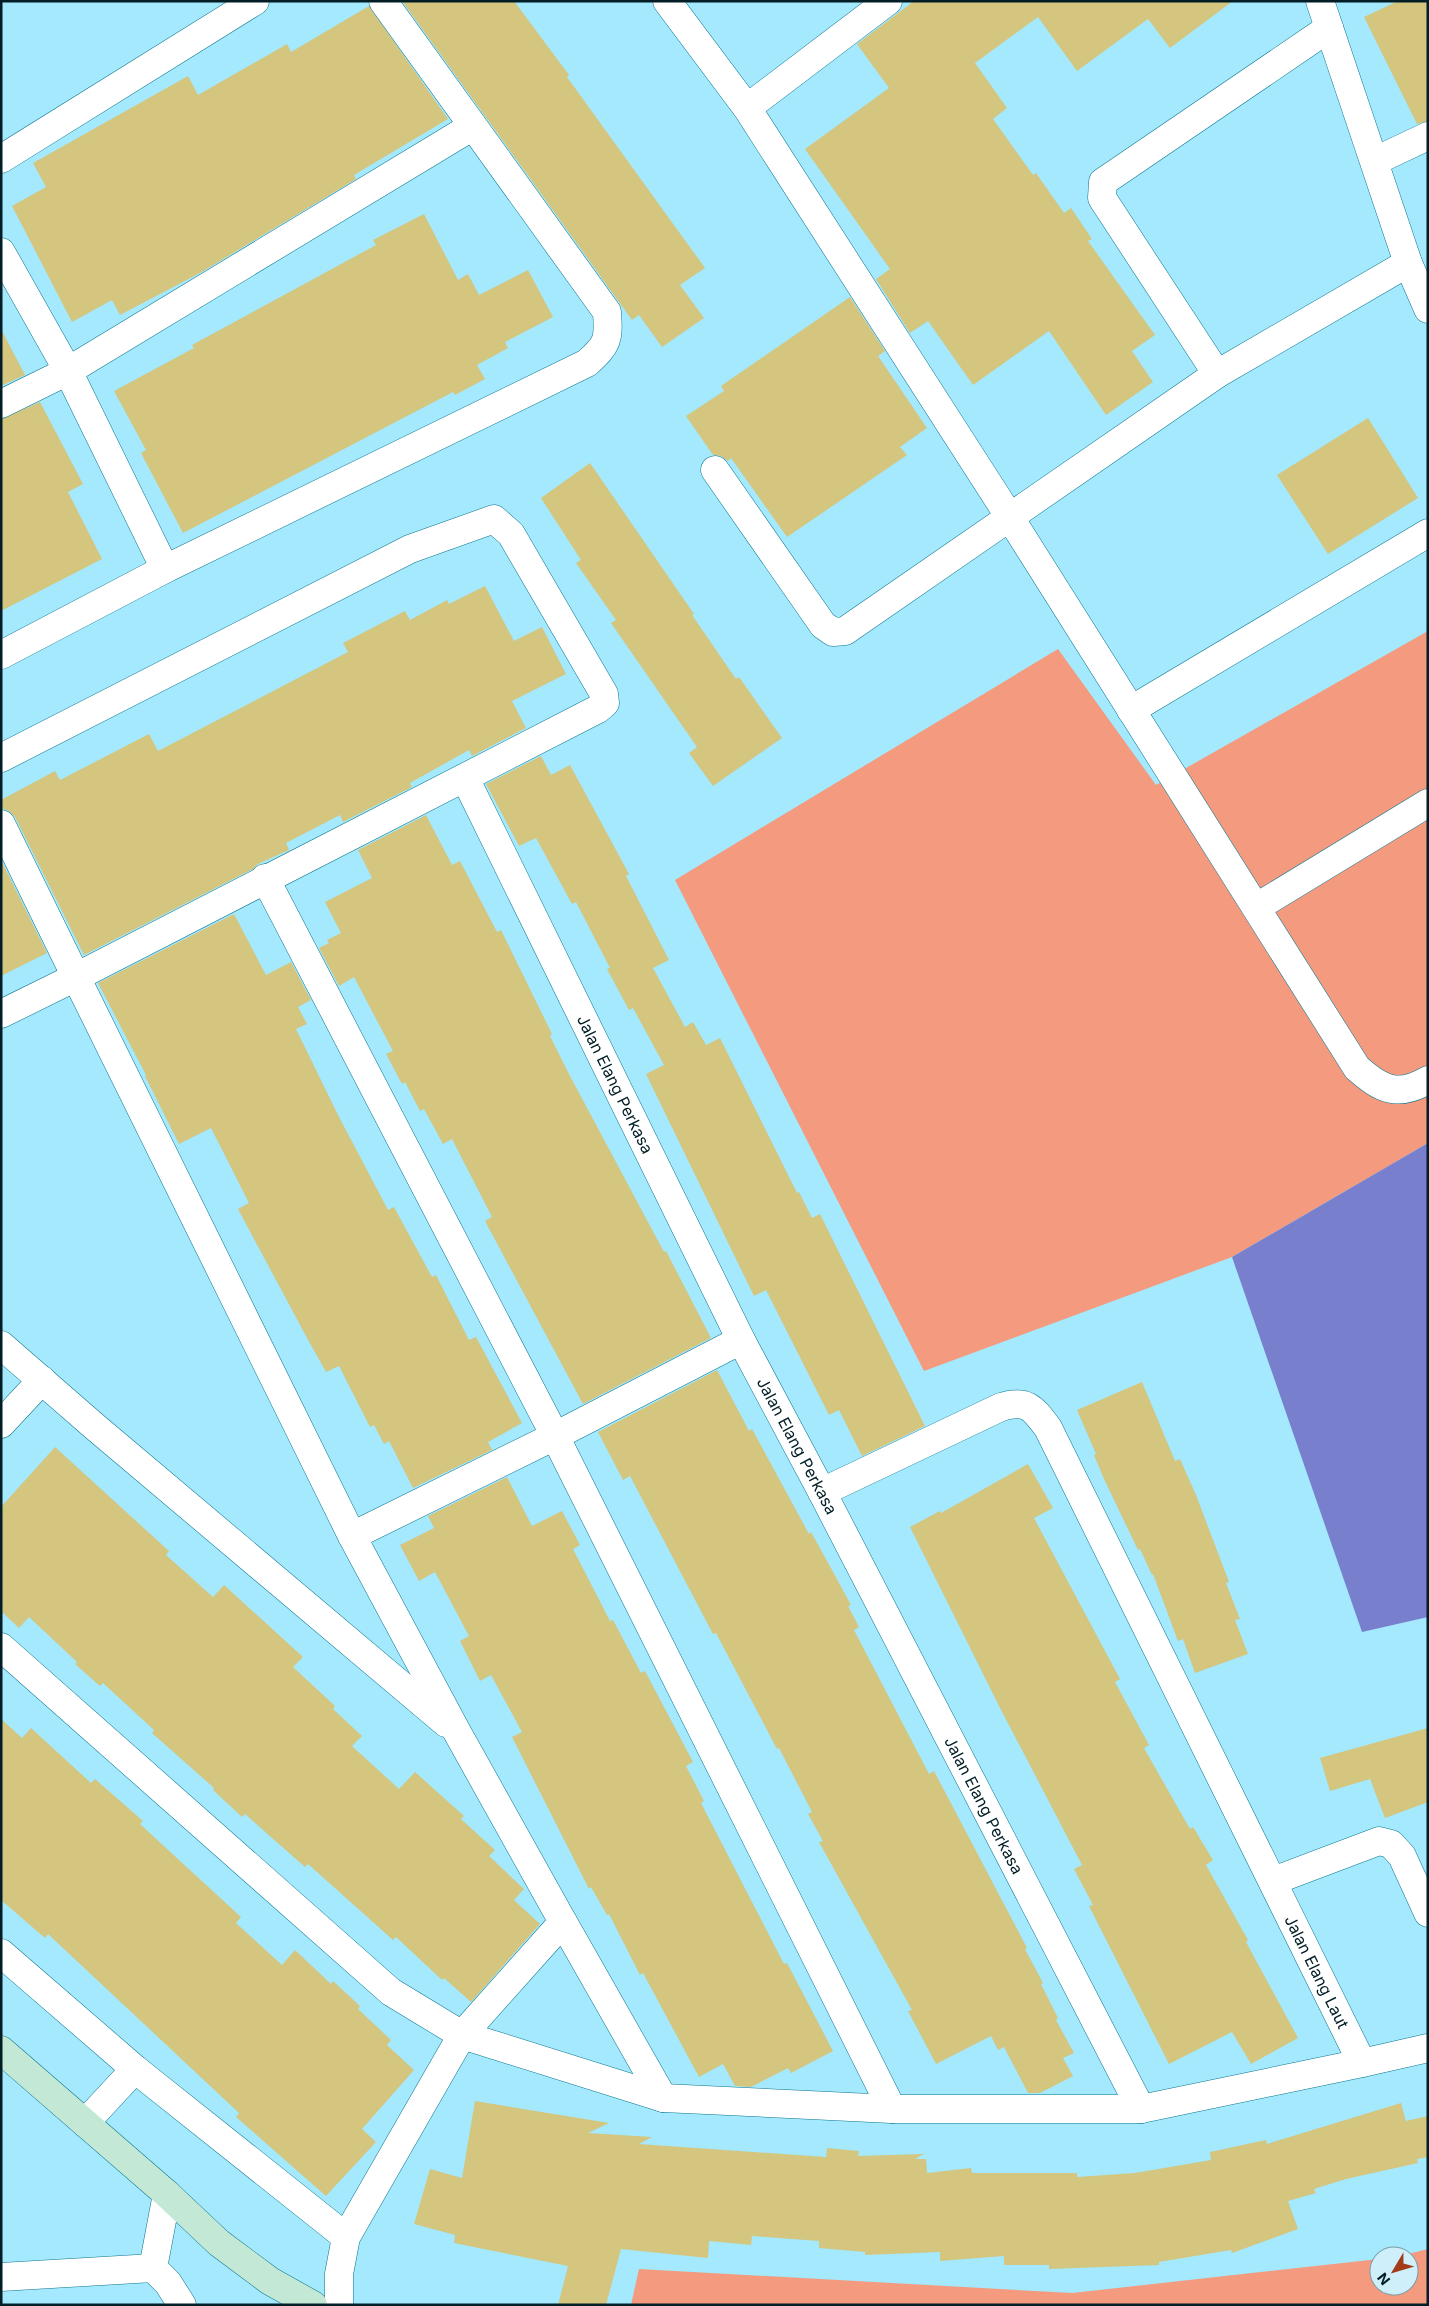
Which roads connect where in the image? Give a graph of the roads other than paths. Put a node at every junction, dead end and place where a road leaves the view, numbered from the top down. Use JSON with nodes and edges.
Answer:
{"nodes":[{"id":1,"x":254,"y":1,"type":"edge"},
{"id":2,"x":383,"y":1,"type":"edge"},
{"id":3,"x":667,"y":1,"type":"edge"},
{"id":4,"x":888,"y":1,"type":"edge"},
{"id":5,"x":1320,"y":1,"type":"edge"},
{"id":6,"x":1329,"y":28,"type":"junction"},
{"id":7,"x":747,"y":108,"type":"junction"},
{"id":8,"x":473,"y":126,"type":"junction"},
{"id":9,"x":1428,"y":136,"type":"edge"},
{"id":10,"x":1,"y":159,"type":"edge"},
{"id":11,"x":1375,"y":161,"type":"junction"},
{"id":12,"x":1,"y":252,"type":"edge"},
{"id":13,"x":1408,"y":263,"type":"junction"},
{"id":14,"x":1428,"y":309,"type":"edge"},
{"id":15,"x":68,"y":371,"type":"junction"},
{"id":16,"x":1217,"y":374,"type":"junction"},
{"id":17,"x":1,"y":404,"type":"edge"},
{"id":18,"x":714,"y":470,"type":"dead end"},
{"id":19,"x":1009,"y":516,"type":"junction"},
{"id":20,"x":1428,"y":533,"type":"edge"},
{"id":21,"x":165,"y":570,"type":"junction"},
{"id":22,"x":1,"y":655,"type":"edge"},
{"id":23,"x":1131,"y":710,"type":"junction"},
{"id":24,"x":1,"y":758,"type":"edge"},
{"id":25,"x":465,"y":778,"type":"junction"},
{"id":26,"x":1428,"y":803,"type":"edge"},
{"id":27,"x":1,"y":824,"type":"edge"},
{"id":28,"x":265,"y":878,"type":"junction"},
{"id":29,"x":1258,"y":907,"type":"junction"},
{"id":30,"x":76,"y":977,"type":"junction"},
{"id":31,"x":1,"y":1014,"type":"edge"},
{"id":32,"x":1428,"y":1080,"type":"edge"},
{"id":33,"x":741,"y":1340,"type":"junction"},
{"id":34,"x":1,"y":1345,"type":"edge"},
{"id":35,"x":42,"y":1380,"type":"junction"},
{"id":36,"x":1,"y":1424,"type":"edge"},
{"id":37,"x":556,"y":1436,"type":"junction"},
{"id":38,"x":822,"y":1492,"type":"junction"},
{"id":39,"x":352,"y":1536,"type":"junction"},
{"id":40,"x":1,"y":1647,"type":"edge"},
{"id":41,"x":457,"y":1732,"type":"junction"},
{"id":42,"x":1273,"y":1880,"type":"junction"},
{"id":43,"x":1428,"y":1913,"type":"edge"},
{"id":44,"x":563,"y":1922,"type":"junction"},
{"id":45,"x":1,"y":1953,"type":"edge"},
{"id":46,"x":462,"y":2035,"type":"junction"},
{"id":47,"x":1428,"y":2048,"type":"edge"},
{"id":48,"x":1,"y":2050,"type":"edge"},
{"id":49,"x":1362,"y":2063,"type":"junction"},
{"id":50,"x":135,"y":2069,"type":"junction"},
{"id":51,"x":663,"y":2098,"type":"junction"},
{"id":52,"x":892,"y":2109,"type":"junction"},
{"id":53,"x":1141,"y":2109,"type":"junction"},
{"id":54,"x":85,"y":2123,"type":"junction"},
{"id":55,"x":167,"y":2194,"type":"junction"},
{"id":56,"x":346,"y":2237,"type":"junction"},
{"id":57,"x":153,"y":2268,"type":"junction"},
{"id":58,"x":1,"y":2277,"type":"edge"},
{"id":59,"x":185,"y":2302,"type":"edge"},
{"id":60,"x":313,"y":2305,"type":"edge"},
{"id":61,"x":338,"y":2305,"type":"edge"}],
"edges":[{"from":1,"to":10,"type":"street"},
{"from":2,"to":8,"type":"street"},
{"from":3,"to":7,"type":"street"},
{"from":4,"to":7,"type":"street"},
{"from":5,"to":6,"type":"street"},
{"from":6,"to":11,"type":"street"},
{"from":6,"to":16,"type":"street"},
{"from":7,"to":19,"type":"street"},
{"from":8,"to":15,"type":"street"},
{"from":8,"to":21,"type":"street"},
{"from":9,"to":11,"type":"street"},
{"from":11,"to":13,"type":"street"},
{"from":12,"to":15,"type":"street"},
{"from":13,"to":14,"type":"street"},
{"from":13,"to":16,"type":"street"},
{"from":15,"to":17,"type":"street"},
{"from":15,"to":21,"type":"street"},
{"from":16,"to":19,"type":"street"},
{"from":18,"to":19,"type":"street"},
{"from":19,"to":23,"type":"street"},
{"from":20,"to":23,"type":"street"},
{"from":21,"to":22,"type":"street"},
{"from":23,"to":29,"type":"street"},
{"from":24,"to":25,"type":"street"},
{"from":25,"to":28,"type":"street"},
{"from":25,"to":33,"type":"street","name":"Jalan Elang Perkasa"},
{"from":26,"to":29,"type":"street"},
{"from":27,"to":30,"type":"street"},
{"from":28,"to":30,"type":"street"},
{"from":28,"to":37,"type":"street"},
{"from":29,"to":32,"type":"street"},
{"from":30,"to":31,"type":"street"},
{"from":30,"to":39,"type":"street"},
{"from":33,"to":37,"type":"street"},
{"from":33,"to":38,"type":"street","name":"Jalan Elang Perkasa"},
{"from":34,"to":35,"type":"street"},
{"from":35,"to":36,"type":"street"},
{"from":35,"to":41,"type":"street"},
{"from":37,"to":39,"type":"street"},
{"from":37,"to":52,"type":"street"},
{"from":38,"to":42,"type":"street","name":"Jalan Elang Laut"},
{"from":38,"to":53,"type":"street","name":"Jalan Elang Perkasa"},
{"from":39,"to":41,"type":"street"},
{"from":40,"to":46,"type":"street"},
{"from":41,"to":44,"type":"street"},
{"from":42,"to":43,"type":"street"},
{"from":42,"to":49,"type":"street","name":"Jalan Elang Laut"},
{"from":44,"to":46,"type":"street"},
{"from":44,"to":51,"type":"street"},
{"from":45,"to":50,"type":"street"},
{"from":46,"to":51,"type":"street"},
{"from":46,"to":56,"type":"street"},
{"from":47,"to":49,"type":"street"},
{"from":48,"to":54,"type":"street"},
{"from":49,"to":53,"type":"street"},
{"from":50,"to":54,"type":"street"},
{"from":50,"to":56,"type":"street"},
{"from":51,"to":52,"type":"street"},
{"from":52,"to":53,"type":"street"},
{"from":54,"to":55,"type":"street"},
{"from":55,"to":57,"type":"street"},
{"from":55,"to":60,"type":"street"},
{"from":56,"to":61,"type":"street"},
{"from":57,"to":58,"type":"street"},
{"from":57,"to":59,"type":"street"}]}
